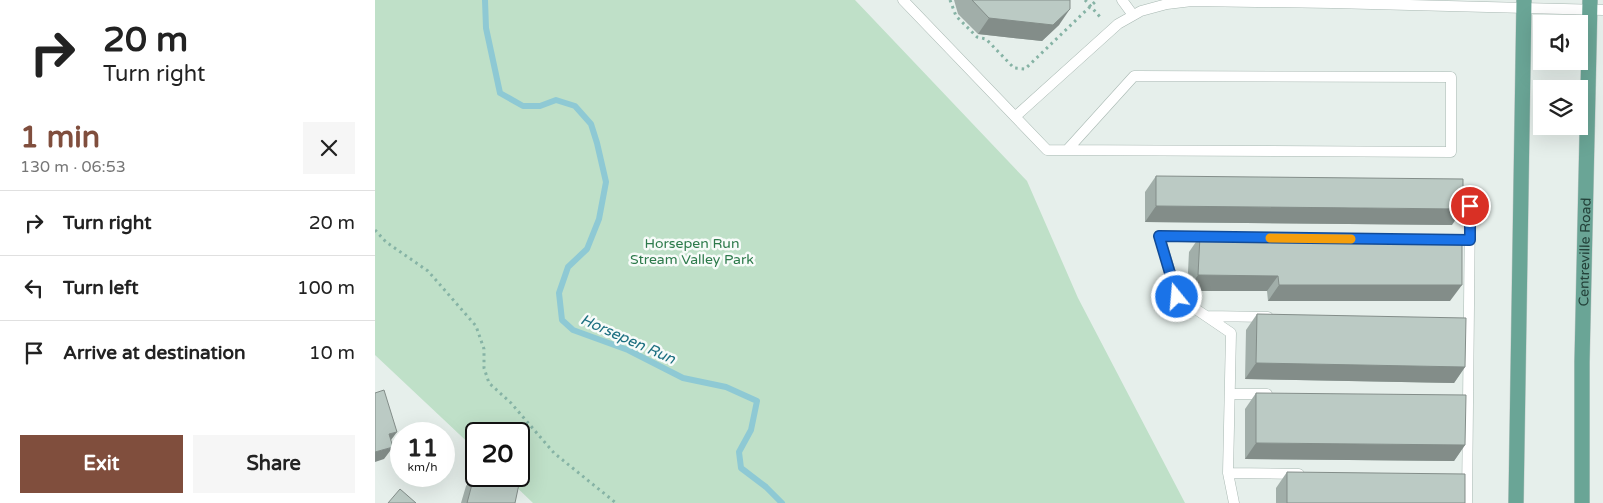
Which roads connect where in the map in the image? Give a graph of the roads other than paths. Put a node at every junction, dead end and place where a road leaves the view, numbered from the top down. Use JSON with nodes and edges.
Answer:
{"nodes":[{"id":1,"x":903,"y":0,"type":"edge"},
{"id":2,"x":1121,"y":0,"type":"edge"},
{"id":3,"x":1191,"y":1,"type":"edge"},
{"id":4,"x":1332,"y":2,"type":"edge"},
{"id":5,"x":1524,"y":5,"type":"edge"},
{"id":6,"x":1594,"y":7,"type":"edge"},
{"id":7,"x":1133,"y":15,"type":"junction"},
{"id":8,"x":1016,"y":116,"type":"junction"},
{"id":9,"x":1069,"y":149,"type":"junction"},
{"id":10,"x":1470,"y":206,"type":"dead end"},
{"id":11,"x":1217,"y":237,"type":"edge"},
{"id":12,"x":1441,"y":240,"type":"edge"},
{"id":13,"x":1470,"y":240,"type":"junction"},
{"id":14,"x":1206,"y":316,"type":"junction"},
{"id":15,"x":1274,"y":317,"type":"edge"},
{"id":16,"x":1230,"y":394,"type":"junction"},
{"id":17,"x":1279,"y":394,"type":"edge"},
{"id":18,"x":1228,"y":473,"type":"junction"},
{"id":19,"x":1308,"y":474,"type":"edge"},
{"id":20,"x":1234,"y":503,"type":"edge"},
{"id":21,"x":1467,"y":503,"type":"edge"},
{"id":22,"x":1516,"y":503,"type":"edge"},
{"id":23,"x":1582,"y":503,"type":"edge"}],
"edges":[{"from":1,"to":8,"type":"lane"},
{"from":2,"to":7,"type":"lane"},
{"from":3,"to":4,"type":"lane"},
{"from":3,"to":7,"type":"lane"},
{"from":4,"to":5,"type":"lane"},
{"from":5,"to":6,"type":"lane"},
{"from":5,"to":22,"type":"main road"},
{"from":6,"to":23,"type":"main road","name":"Centreville Road"},
{"from":7,"to":8,"type":"lane"},
{"from":8,"to":9,"type":"lane"},
{"from":9,"to":9,"type":"lane"},
{"from":10,"to":13,"type":"lane"},
{"from":11,"to":14,"type":"lane"},
{"from":12,"to":13,"type":"lane"},
{"from":13,"to":21,"type":"lane"},
{"from":14,"to":15,"type":"lane"},
{"from":14,"to":16,"type":"lane"},
{"from":16,"to":17,"type":"lane"},
{"from":16,"to":18,"type":"lane"},
{"from":18,"to":19,"type":"lane"},
{"from":18,"to":20,"type":"lane"}]}
